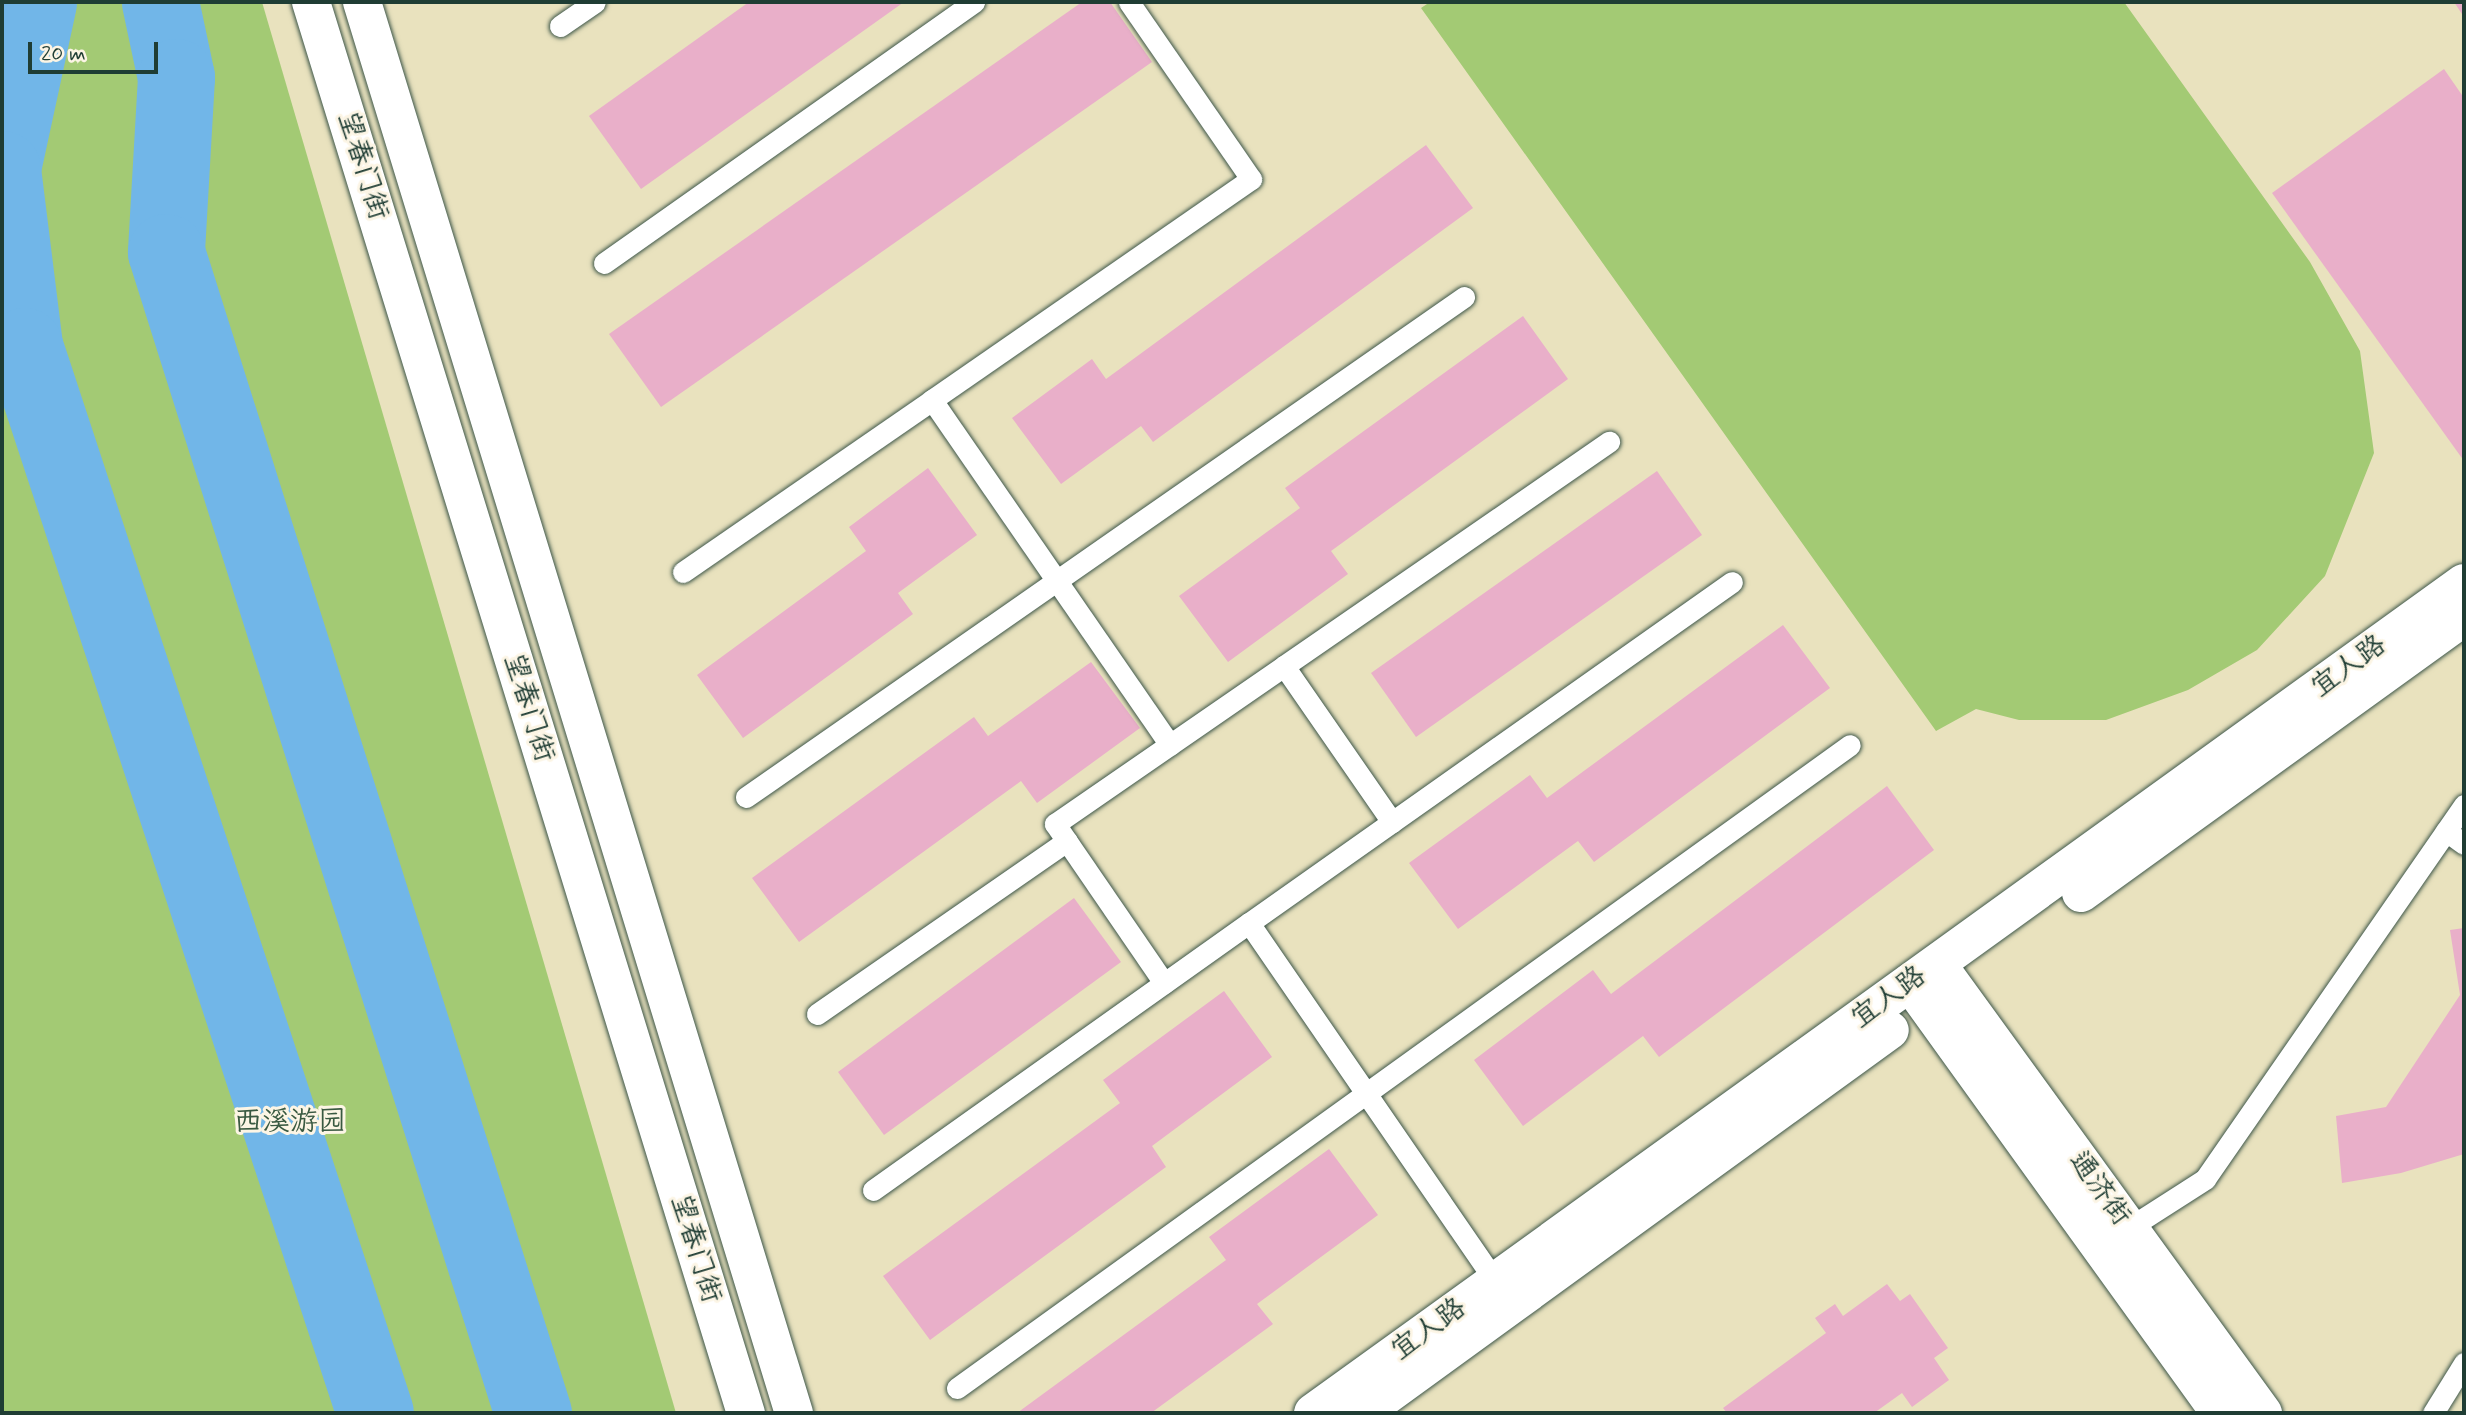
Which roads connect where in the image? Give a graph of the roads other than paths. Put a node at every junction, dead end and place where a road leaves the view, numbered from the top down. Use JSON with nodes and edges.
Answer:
{"nodes":[{"id":1,"x":312,"y":2,"type":"edge"},
{"id":2,"x":362,"y":2,"type":"edge"},
{"id":3,"x":594,"y":2,"type":"edge"},
{"id":4,"x":974,"y":2,"type":"edge"},
{"id":5,"x":1129,"y":2,"type":"edge"},
{"id":6,"x":560,"y":26,"type":"dead end"},
{"id":7,"x":604,"y":263,"type":"dead end"},
{"id":8,"x":1464,"y":298,"type":"dead end"},
{"id":9,"x":932,"y":400,"type":"junction"},
{"id":10,"x":1609,"y":442,"type":"dead end"},
{"id":11,"x":683,"y":572,"type":"dead end"},
{"id":12,"x":1057,"y":581,"type":"junction"},
{"id":13,"x":1732,"y":582,"type":"dead end"},
{"id":14,"x":2464,"y":583,"type":"edge"},
{"id":15,"x":2464,"y":617,"type":"edge"},
{"id":16,"x":1284,"y":666,"type":"junction"},
{"id":17,"x":1170,"y":745,"type":"junction"},
{"id":18,"x":1850,"y":745,"type":"dead end"},
{"id":19,"x":746,"y":797,"type":"dead end"},
{"id":20,"x":2464,"y":805,"type":"edge"},
{"id":21,"x":1392,"y":822,"type":"junction"},
{"id":22,"x":2446,"y":831,"type":"junction"},
{"id":23,"x":1067,"y":841,"type":"junction"},
{"id":24,"x":2464,"y":844,"type":"edge"},
{"id":25,"x":1249,"y":923,"type":"junction"},
{"id":26,"x":1164,"y":983,"type":"junction"},
{"id":27,"x":1931,"y":984,"type":"junction"},
{"id":28,"x":817,"y":1014,"type":"dead end"},
{"id":29,"x":1366,"y":1094,"type":"junction"},
{"id":30,"x":873,"y":1190,"type":"dead end"},
{"id":31,"x":2114,"y":1238,"type":"junction"},
{"id":32,"x":1504,"y":1293,"type":"junction"},
{"id":33,"x":2464,"y":1363,"type":"edge"},
{"id":34,"x":957,"y":1388,"type":"dead end"},
{"id":35,"x":746,"y":1413,"type":"edge"},
{"id":36,"x":794,"y":1413,"type":"edge"},
{"id":37,"x":1313,"y":1413,"type":"edge"},
{"id":38,"x":1362,"y":1413,"type":"edge"},
{"id":39,"x":2220,"y":1413,"type":"edge"},
{"id":40,"x":2263,"y":1413,"type":"edge"},
{"id":41,"x":2433,"y":1413,"type":"edge"}],
"edges":[{"from":1,"to":35,"type":"street","name":"望春门街"},
{"from":2,"to":36,"type":"street","name":"望春门街"},
{"from":3,"to":6,"type":"lane"},
{"from":4,"to":7,"type":"lane"},
{"from":5,"to":9,"type":"lane"},
{"from":8,"to":12,"type":"lane"},
{"from":9,"to":11,"type":"lane"},
{"from":9,"to":12,"type":"lane"},
{"from":10,"to":16,"type":"lane"},
{"from":12,"to":17,"type":"lane"},
{"from":12,"to":19,"type":"lane"},
{"from":13,"to":21,"type":"lane"},
{"from":14,"to":27,"type":"street","name":"宜人路"},
{"from":15,"to":27,"type":"street","name":"宜人路"},
{"from":16,"to":17,"type":"lane"},
{"from":16,"to":21,"type":"lane"},
{"from":17,"to":23,"type":"lane"},
{"from":18,"to":29,"type":"lane"},
{"from":20,"to":22,"type":"lane"},
{"from":21,"to":25,"type":"lane"},
{"from":22,"to":24,"type":"lane"},
{"from":22,"to":31,"type":"lane"},
{"from":23,"to":26,"type":"lane"},
{"from":23,"to":28,"type":"lane"},
{"from":25,"to":26,"type":"lane"},
{"from":25,"to":29,"type":"lane"},
{"from":26,"to":30,"type":"lane"},
{"from":27,"to":31,"type":"street","name":"通济街"},
{"from":27,"to":32,"type":"street","name":"宜人路"},
{"from":29,"to":32,"type":"lane"},
{"from":29,"to":34,"type":"lane"},
{"from":31,"to":39,"type":"street","name":"通济街"},
{"from":31,"to":40,"type":"street","name":"通济街"},
{"from":32,"to":37,"type":"street","name":"宜人路"},
{"from":32,"to":38,"type":"street","name":"宜人路"},
{"from":33,"to":41,"type":"lane"}]}
